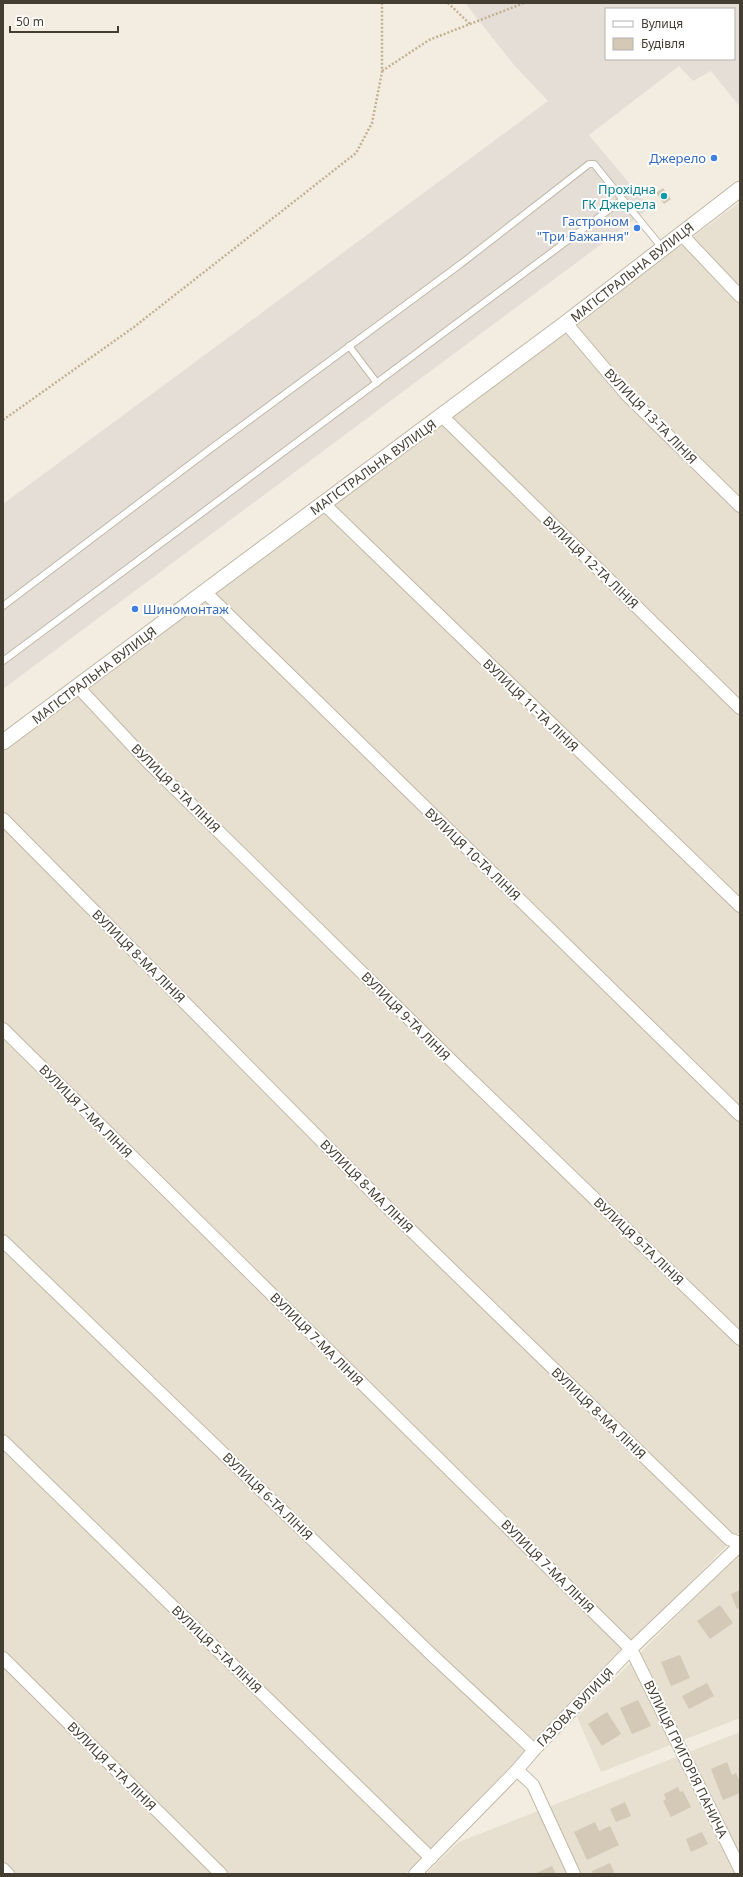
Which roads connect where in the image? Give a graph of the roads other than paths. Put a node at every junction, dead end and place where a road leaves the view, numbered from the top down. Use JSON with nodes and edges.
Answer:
{"nodes":[{"id":1,"x":740,"y":189,"type":"edge"},
{"id":2,"x":622,"y":200,"type":"junction"},
{"id":3,"x":681,"y":234,"type":"junction"},
{"id":4,"x":662,"y":249,"type":"junction"},
{"id":5,"x":740,"y":296,"type":"edge"},
{"id":6,"x":566,"y":323,"type":"junction"},
{"id":7,"x":349,"y":346,"type":"junction"},
{"id":8,"x":377,"y":384,"type":"junction"},
{"id":9,"x":442,"y":416,"type":"junction"},
{"id":10,"x":323,"y":503,"type":"junction"},
{"id":11,"x":740,"y":506,"type":"edge"},
{"id":12,"x":205,"y":592,"type":"junction"},
{"id":13,"x":3,"y":606,"type":"edge"},
{"id":14,"x":3,"y":661,"type":"edge"},
{"id":15,"x":78,"y":687,"type":"junction"},
{"id":16,"x":740,"y":708,"type":"edge"},
{"id":17,"x":3,"y":742,"type":"edge"},
{"id":18,"x":3,"y":819,"type":"edge"},
{"id":19,"x":740,"y":906,"type":"edge"},
{"id":20,"x":3,"y":1029,"type":"edge"},
{"id":21,"x":740,"y":1115,"type":"edge"},
{"id":22,"x":3,"y":1241,"type":"edge"},
{"id":23,"x":740,"y":1339,"type":"edge"},
{"id":24,"x":3,"y":1441,"type":"edge"},
{"id":25,"x":740,"y":1544,"type":"edge"},
{"id":26,"x":631,"y":1649,"type":"junction"},
{"id":27,"x":3,"y":1658,"type":"edge"},
{"id":28,"x":534,"y":1750,"type":"junction"},
{"id":29,"x":517,"y":1770,"type":"junction"},
{"id":30,"x":431,"y":1858,"type":"junction"},
{"id":31,"x":3,"y":1869,"type":"edge"},
{"id":32,"x":740,"y":1869,"type":"edge"},
{"id":33,"x":8,"y":1874,"type":"edge"},
{"id":34,"x":221,"y":1874,"type":"edge"},
{"id":35,"x":415,"y":1874,"type":"edge"},
{"id":36,"x":574,"y":1874,"type":"edge"}],
"edges":[{"from":1,"to":3,"type":"street","name":"МАГІСТРАЛЬНА ВУЛИЦЯ"},
{"from":2,"to":4,"type":"lane"},
{"from":2,"to":7,"type":"lane"},
{"from":2,"to":8,"type":"lane"},
{"from":3,"to":4,"type":"street","name":"МАГІСТРАЛЬНА ВУЛИЦЯ"},
{"from":3,"to":5,"type":"street"},
{"from":4,"to":6,"type":"street","name":"МАГІСТРАЛЬНА ВУЛИЦЯ"},
{"from":6,"to":9,"type":"street","name":"МАГІСТРАЛЬНА ВУЛИЦЯ"},
{"from":6,"to":11,"type":"street","name":"ВУЛИЦЯ 13-ТА ЛІНІЯ"},
{"from":7,"to":8,"type":"lane"},
{"from":7,"to":13,"type":"lane"},
{"from":8,"to":14,"type":"lane"},
{"from":9,"to":10,"type":"street","name":"МАГІСТРАЛЬНА ВУЛИЦЯ"},
{"from":9,"to":16,"type":"street","name":"ВУЛИЦЯ 12-ТА ЛІНІЯ"},
{"from":10,"to":12,"type":"street","name":"МАГІСТРАЛЬНА ВУЛИЦЯ"},
{"from":10,"to":19,"type":"street","name":"ВУЛИЦЯ 11-ТА ЛІНІЯ"},
{"from":12,"to":15,"type":"street","name":"МАГІСТРАЛЬНА ВУЛИЦЯ"},
{"from":12,"to":21,"type":"street","name":"ВУЛИЦЯ 10-ТА ЛІНІЯ"},
{"from":15,"to":17,"type":"street","name":"МАГІСТРАЛЬНА ВУЛИЦЯ"},
{"from":15,"to":23,"type":"street","name":"ВУЛИЦЯ 9-ТА ЛІНІЯ"},
{"from":18,"to":25,"type":"street","name":"ВУЛИЦЯ 8-МА ЛІНІЯ"},
{"from":20,"to":26,"type":"street","name":"ВУЛИЦЯ 7-МА ЛІНІЯ"},
{"from":22,"to":28,"type":"street","name":"ВУЛИЦЯ 6-ТА ЛІНІЯ"},
{"from":24,"to":30,"type":"street","name":"ВУЛИЦЯ 5-ТА ЛІНІЯ"},
{"from":25,"to":26,"type":"street","name":"ГАЗОВА ВУЛИЦЯ"},
{"from":26,"to":28,"type":"street","name":"ГАЗОВА ВУЛИЦЯ"},
{"from":26,"to":32,"type":"street","name":"ВУЛИЦЯ ГРИГОРІЯ ПАНИЧА"},
{"from":27,"to":34,"type":"street","name":"ВУЛИЦЯ 4-ТА ЛІНІЯ"},
{"from":28,"to":29,"type":"street","name":"ГАЗОВА ВУЛИЦЯ"},
{"from":29,"to":30,"type":"street","name":"ГАЗОВА ВУЛИЦЯ"},
{"from":29,"to":36,"type":"street"},
{"from":30,"to":35,"type":"street","name":"ГАЗОВА ВУЛИЦЯ"},
{"from":31,"to":33,"type":"street"}]}
